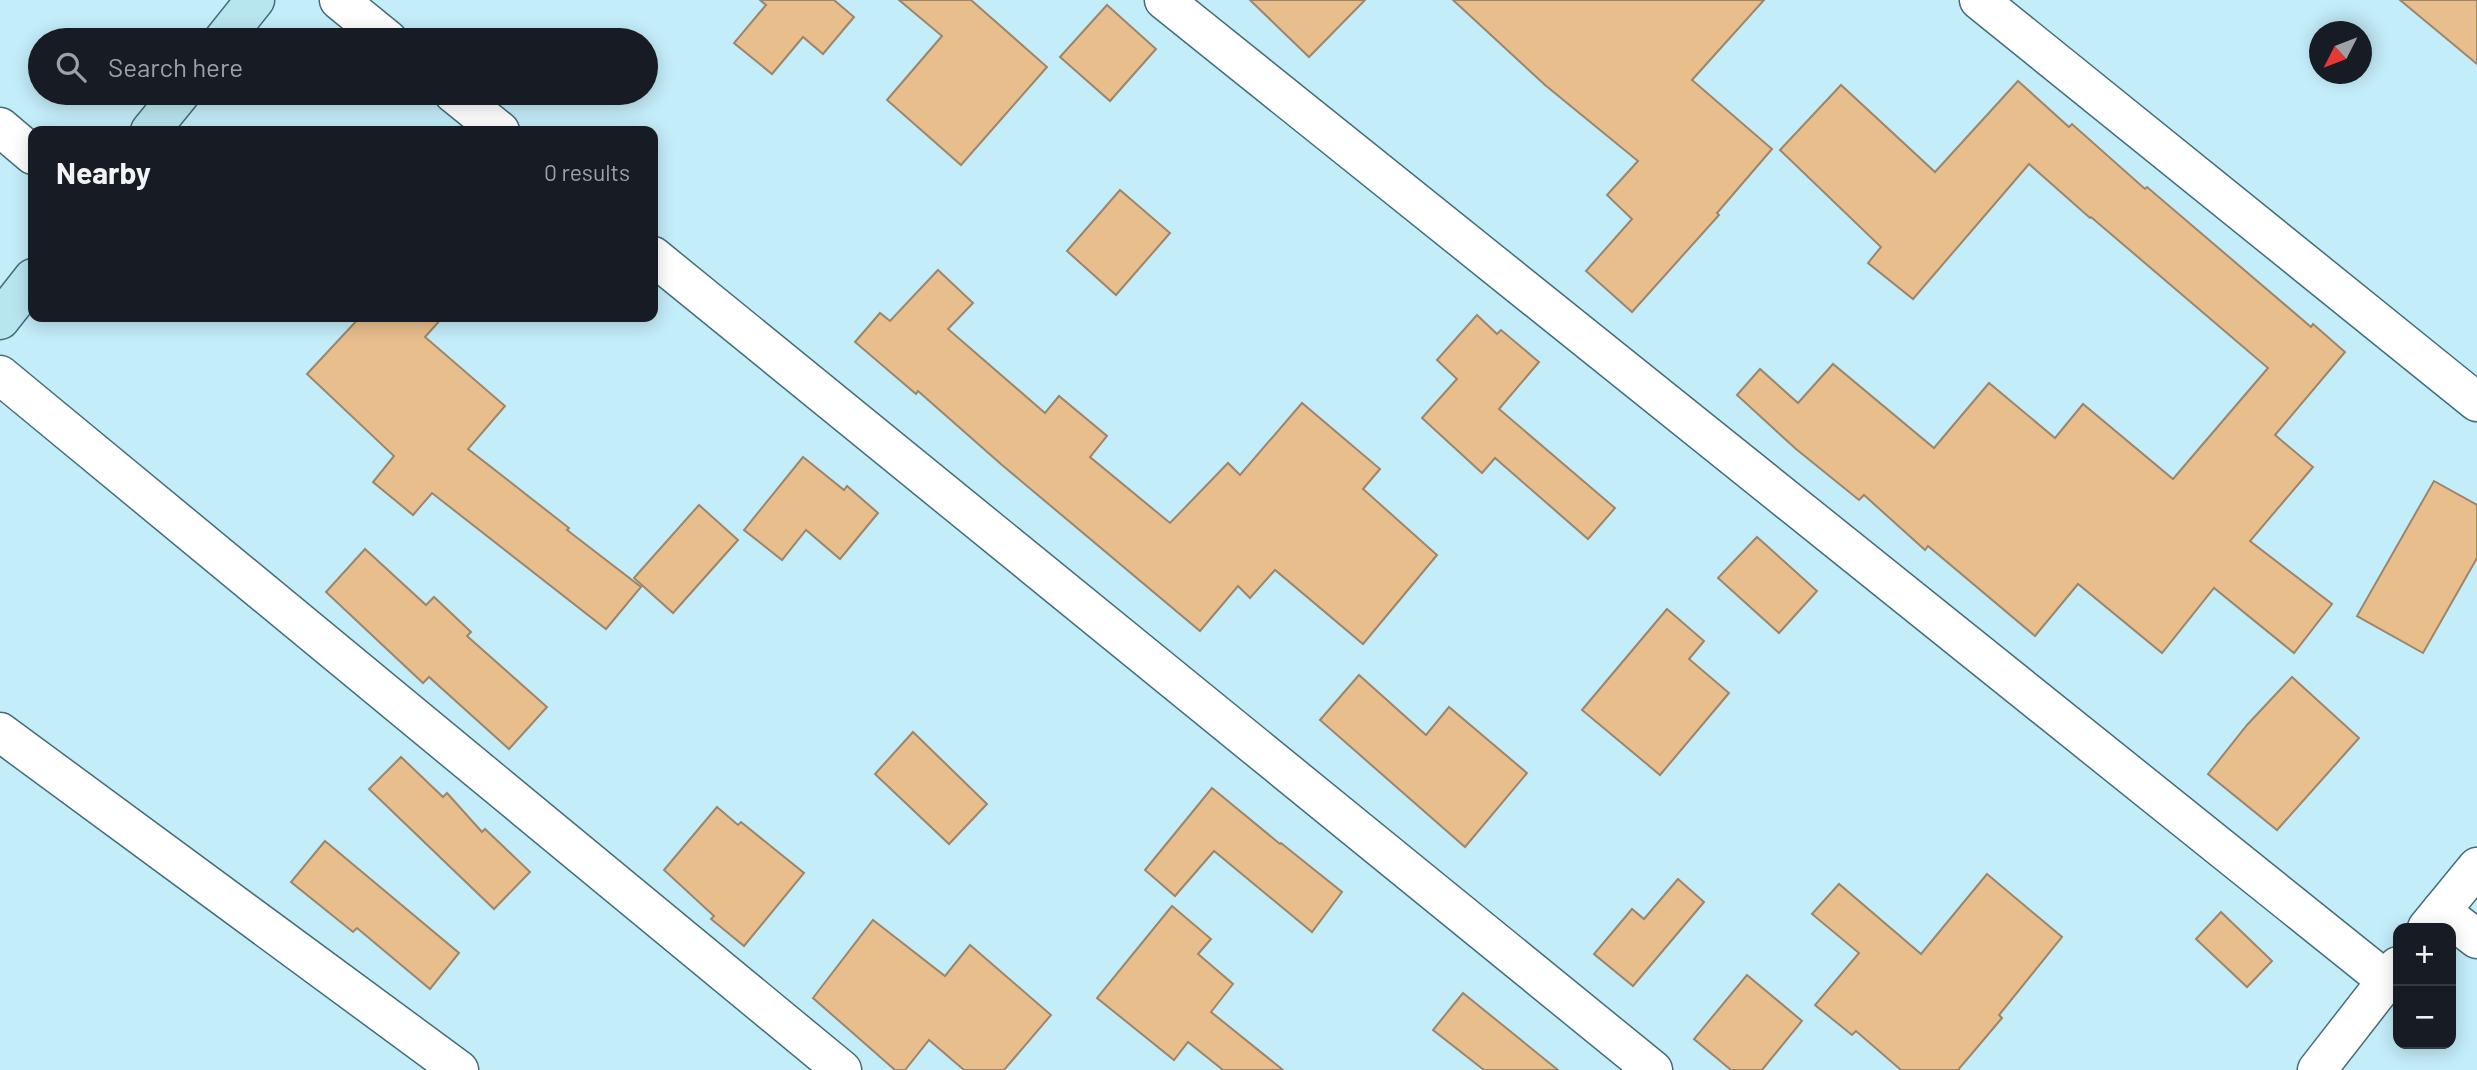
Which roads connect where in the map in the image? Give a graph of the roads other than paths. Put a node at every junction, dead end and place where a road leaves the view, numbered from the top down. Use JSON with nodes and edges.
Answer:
{"nodes":[{"id":1,"x":255,"y":0,"type":"edge"},
{"id":2,"x":339,"y":0,"type":"edge"},
{"id":3,"x":1164,"y":0,"type":"edge"},
{"id":4,"x":1979,"y":0,"type":"edge"},
{"id":5,"x":233,"y":28,"type":"edge"},
{"id":6,"x":373,"y":28,"type":"edge"},
{"id":7,"x":171,"y":105,"type":"edge"},
{"id":8,"x":468,"y":105,"type":"edge"},
{"id":9,"x":154,"y":126,"type":"edge"},
{"id":10,"x":494,"y":126,"type":"edge"},
{"id":11,"x":0,"y":127,"type":"edge"},
{"id":12,"x":28,"y":151,"type":"edge"},
{"id":13,"x":658,"y":260,"type":"edge"},
{"id":14,"x":28,"y":284,"type":"edge"},
{"id":15,"x":0,"y":320,"type":"edge"},
{"id":16,"x":0,"y":375,"type":"edge"},
{"id":17,"x":2477,"y":402,"type":"edge"},
{"id":18,"x":0,"y":732,"type":"edge"},
{"id":19,"x":2477,"y":867,"type":"edge"},
{"id":20,"x":2434,"y":919,"type":"edge"},
{"id":21,"x":2477,"y":939,"type":"edge"},
{"id":22,"x":2392,"y":973,"type":"edge"},
{"id":23,"x":459,"y":1070,"type":"edge"},
{"id":24,"x":842,"y":1070,"type":"edge"},
{"id":25,"x":1653,"y":1070,"type":"edge"},
{"id":26,"x":2317,"y":1070,"type":"edge"}],
"edges":[{"from":1,"to":5,"type":"street"},
{"from":2,"to":6,"type":"street"},
{"from":3,"to":22,"type":"street"},
{"from":4,"to":17,"type":"street"},
{"from":7,"to":9,"type":"street"},
{"from":8,"to":10,"type":"street"},
{"from":11,"to":12,"type":"street"},
{"from":13,"to":25,"type":"street"},
{"from":14,"to":15,"type":"street"},
{"from":16,"to":24,"type":"street"},
{"from":18,"to":23,"type":"street"},
{"from":19,"to":20,"type":"street"},
{"from":20,"to":21,"type":"street"},
{"from":22,"to":26,"type":"street"}]}
